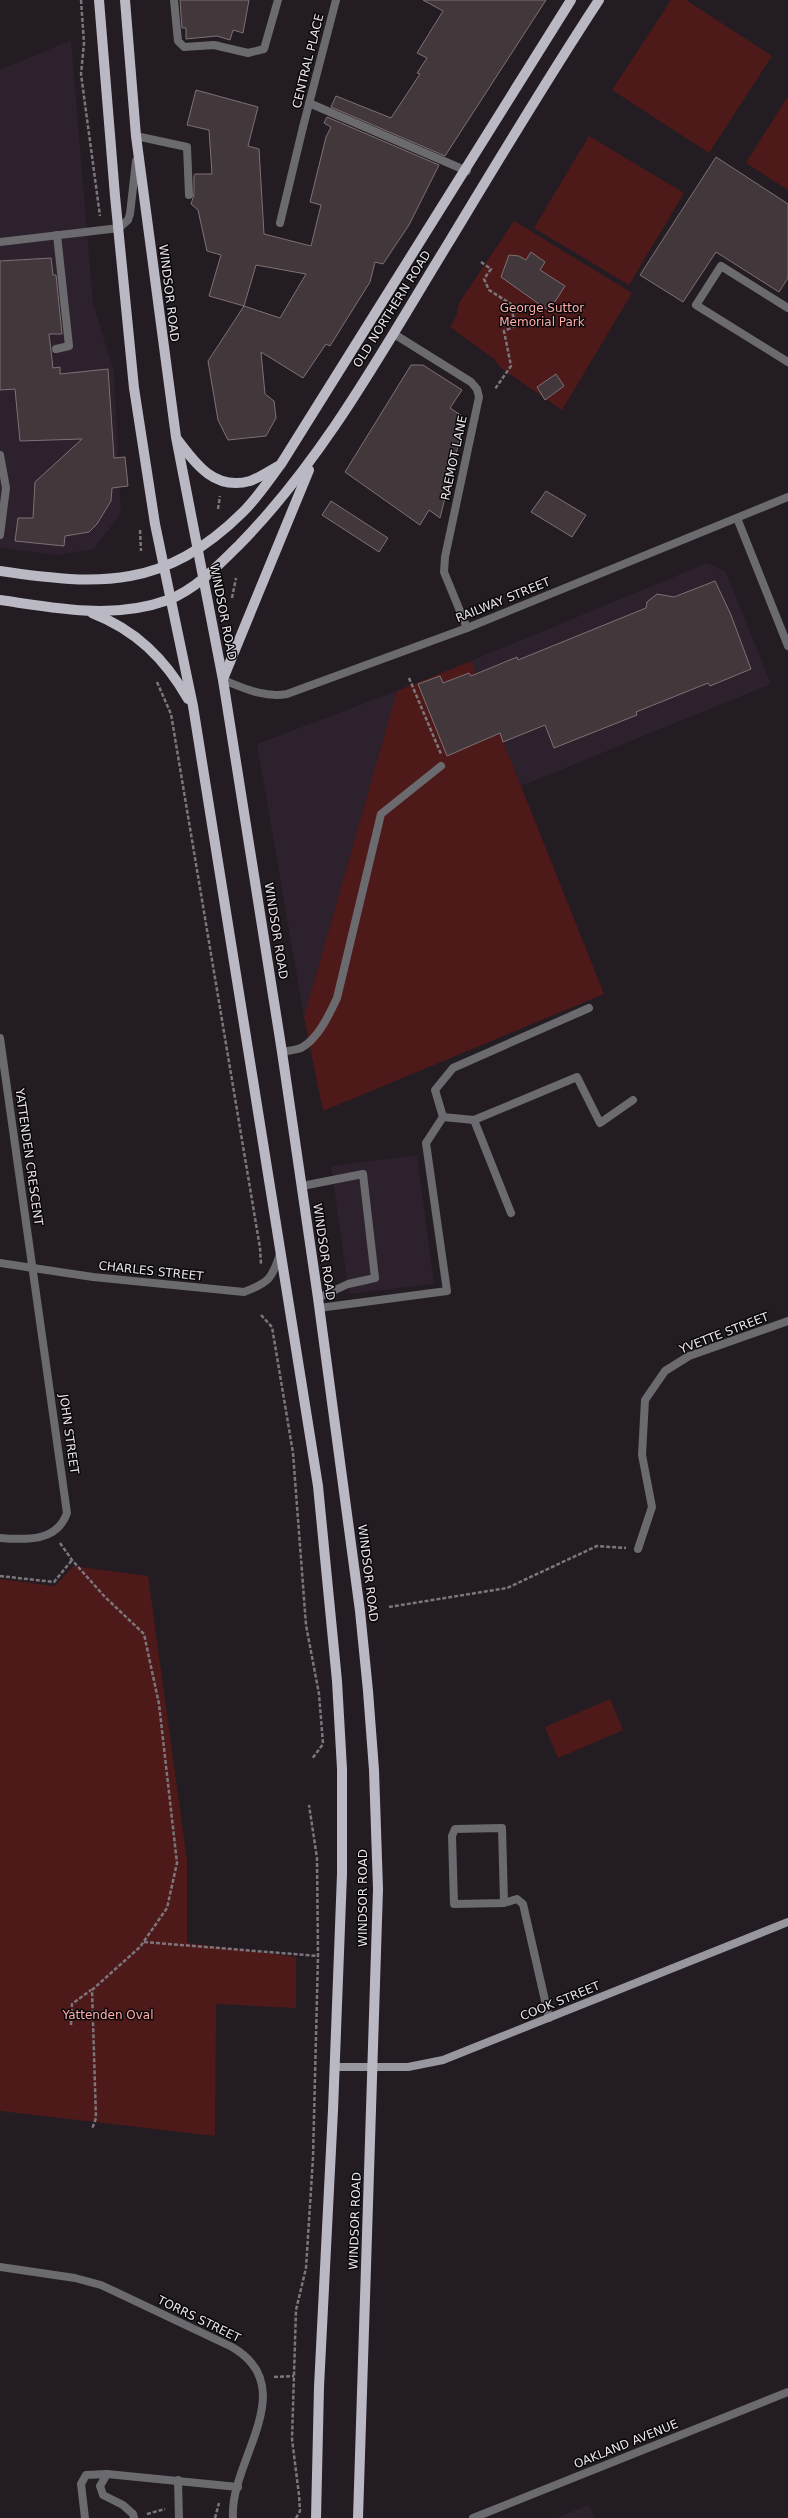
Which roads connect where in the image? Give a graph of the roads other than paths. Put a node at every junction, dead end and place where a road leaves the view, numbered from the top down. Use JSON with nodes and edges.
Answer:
{"nodes":[{"id":1,"x":99,"y":0,"type":"edge"},
{"id":2,"x":125,"y":0,"type":"edge"},
{"id":3,"x":174,"y":0,"type":"edge"},
{"id":4,"x":278,"y":0,"type":"edge"},
{"id":5,"x":336,"y":0,"type":"edge"},
{"id":6,"x":571,"y":0,"type":"edge"},
{"id":7,"x":599,"y":0,"type":"edge"},
{"id":8,"x":309,"y":103,"type":"junction"},
{"id":9,"x":136,"y":136,"type":"junction"},
{"id":10,"x":466,"y":171,"type":"junction"},
{"id":11,"x":190,"y":195,"type":"dead end"},
{"id":12,"x":280,"y":223,"type":"dead end"},
{"id":13,"x":119,"y":228,"type":"junction"},
{"id":14,"x":57,"y":235,"type":"junction"},
{"id":15,"x":0,"y":242,"type":"edge"},
{"id":16,"x":788,"y":308,"type":"edge"},
{"id":17,"x":394,"y":334,"type":"junction"},
{"id":18,"x":56,"y":349,"type":"dead end"},
{"id":19,"x":788,"y":362,"type":"edge"},
{"id":20,"x":176,"y":437,"type":"junction"},
{"id":21,"x":0,"y":455,"type":"edge"},
{"id":22,"x":314,"y":457,"type":"junction"},
{"id":23,"x":281,"y":464,"type":"junction"},
{"id":24,"x":788,"y":498,"type":"edge"},
{"id":25,"x":738,"y":518,"type":"junction"},
{"id":26,"x":0,"y":535,"type":"edge"},
{"id":27,"x":197,"y":550,"type":"junction"},
{"id":28,"x":164,"y":566,"type":"junction"},
{"id":29,"x":0,"y":571,"type":"edge"},
{"id":30,"x":203,"y":579,"type":"junction"},
{"id":31,"x":170,"y":599,"type":"junction"},
{"id":32,"x":0,"y":600,"type":"edge"},
{"id":33,"x":87,"y":612,"type":"junction"},
{"id":34,"x":467,"y":628,"type":"junction"},
{"id":35,"x":788,"y":646,"type":"edge"},
{"id":36,"x":223,"y":680,"type":"junction"},
{"id":37,"x":192,"y":706,"type":"junction"},
{"id":38,"x":441,"y":766,"type":"road end"},
{"id":39,"x":589,"y":1008,"type":"dead end"},
{"id":40,"x":0,"y":1038,"type":"edge"},
{"id":41,"x":282,"y":1052,"type":"junction"},
{"id":42,"x":633,"y":1100,"type":"dead end"},
{"id":43,"x":443,"y":1117,"type":"junction"},
{"id":44,"x":474,"y":1120,"type":"junction"},
{"id":45,"x":302,"y":1186,"type":"junction"},
{"id":46,"x":511,"y":1213,"type":"dead end"},
{"id":47,"x":280,"y":1254,"type":"junction"},
{"id":48,"x":0,"y":1263,"type":"edge"},
{"id":49,"x":34,"y":1268,"type":"junction"},
{"id":50,"x":36,"y":1280,"type":"joint"},
{"id":51,"x":318,"y":1298,"type":"junction"},
{"id":52,"x":319,"y":1308,"type":"junction"},
{"id":53,"x":788,"y":1321,"type":"edge"},
{"id":54,"x":0,"y":1538,"type":"edge"},
{"id":55,"x":638,"y":1549,"type":"road end"},
{"id":56,"x":504,"y":1903,"type":"junction"},
{"id":57,"x":788,"y":1922,"type":"edge"},
{"id":58,"x":549,"y":2018,"type":"junction"},
{"id":59,"x":334,"y":2067,"type":"junction"},
{"id":60,"x":373,"y":2068,"type":"junction"},
{"id":61,"x":0,"y":2267,"type":"edge"},
{"id":62,"x":788,"y":2392,"type":"edge"},
{"id":63,"x":107,"y":2474,"type":"junction"},
{"id":64,"x":178,"y":2480,"type":"junction"},
{"id":65,"x":238,"y":2487,"type":"junction"},
{"id":66,"x":85,"y":2518,"type":"edge"},
{"id":67,"x":134,"y":2518,"type":"edge"},
{"id":68,"x":179,"y":2518,"type":"edge"},
{"id":69,"x":233,"y":2518,"type":"edge"},
{"id":70,"x":316,"y":2518,"type":"edge"},
{"id":71,"x":358,"y":2518,"type":"edge"},
{"id":72,"x":473,"y":2518,"type":"edge"}],
"edges":[{"from":1,"to":13,"type":"main road","name":"WINDSOR ROAD"},
{"from":2,"to":9,"type":"main road","name":"WINDSOR ROAD"},
{"from":3,"to":4,"type":"street"},
{"from":5,"to":8,"type":"street","name":"CENTRAL PLACE"},
{"from":6,"to":10,"type":"main road","name":"OLD NORTHERN ROAD"},
{"from":7,"to":17,"type":"main road","name":"OLD NORTHERN ROAD"},
{"from":8,"to":10,"type":"street"},
{"from":8,"to":12,"type":"street","name":"CENTRAL PLACE"},
{"from":9,"to":11,"type":"street"},
{"from":9,"to":13,"type":"street"},
{"from":9,"to":20,"type":"main road","name":"WINDSOR ROAD"},
{"from":10,"to":23,"type":"main road","name":"OLD NORTHERN ROAD"},
{"from":13,"to":14,"type":"street"},
{"from":13,"to":28,"type":"main road","name":"WINDSOR ROAD"},
{"from":14,"to":15,"type":"street"},
{"from":14,"to":18,"type":"street"},
{"from":16,"to":19,"type":"street"},
{"from":17,"to":22,"type":"main road","name":"OLD NORTHERN ROAD"},
{"from":17,"to":34,"type":"street","name":"RAEMOT LANE"},
{"from":20,"to":23,"type":"main road"},
{"from":20,"to":27,"type":"main road","name":"WINDSOR ROAD"},
{"from":21,"to":26,"type":"street"},
{"from":22,"to":30,"type":"main road","name":"OLD NORTHERN ROAD"},
{"from":22,"to":36,"type":"main road"},
{"from":23,"to":27,"type":"main road","name":"OLD NORTHERN ROAD"},
{"from":24,"to":25,"type":"street","name":"RAILWAY STREET"},
{"from":25,"to":34,"type":"street","name":"RAILWAY STREET"},
{"from":25,"to":35,"type":"street"},
{"from":27,"to":28,"type":"main road","name":"OLD NORTHERN ROAD"},
{"from":27,"to":30,"type":"main road","name":"WINDSOR ROAD"},
{"from":28,"to":29,"type":"main road","name":"OLD NORTHERN ROAD"},
{"from":28,"to":31,"type":"main road","name":"WINDSOR ROAD"},
{"from":30,"to":31,"type":"main road","name":"OLD NORTHERN ROAD"},
{"from":30,"to":36,"type":"main road","name":"WINDSOR ROAD"},
{"from":31,"to":33,"type":"main road","name":"OLD NORTHERN ROAD"},
{"from":31,"to":37,"type":"main road","name":"WINDSOR ROAD"},
{"from":32,"to":33,"type":"main road"},
{"from":33,"to":37,"type":"main road"},
{"from":34,"to":36,"type":"street","name":"RAILWAY STREET"},
{"from":36,"to":41,"type":"main road","name":"WINDSOR ROAD"},
{"from":37,"to":47,"type":"main road","name":"WINDSOR ROAD"},
{"from":38,"to":41,"type":"street"},
{"from":39,"to":43,"type":"street"},
{"from":40,"to":49,"type":"street","name":"YATTENDEN CRESCENT"},
{"from":41,"to":45,"type":"main road","name":"WINDSOR ROAD"},
{"from":42,"to":44,"type":"street"},
{"from":43,"to":44,"type":"street"},
{"from":43,"to":52,"type":"street"},
{"from":44,"to":46,"type":"street"},
{"from":45,"to":51,"type":"main road","name":"WINDSOR ROAD"},
{"from":45,"to":51,"type":"street"},
{"from":47,"to":49,"type":"street","name":"CHARLES STREET"},
{"from":47,"to":59,"type":"main road","name":"WINDSOR ROAD"},
{"from":48,"to":49,"type":"street","name":"CHARLES STREET"},
{"from":49,"to":50,"type":"street","name":"YATTENDEN CRESCENT"},
{"from":50,"to":54,"type":"street","name":"JOHN STREET"},
{"from":51,"to":52,"type":"main road","name":"WINDSOR ROAD"},
{"from":52,"to":60,"type":"main road","name":"WINDSOR ROAD"},
{"from":53,"to":55,"type":"street","name":"YVETTE STREET"},
{"from":56,"to":56,"type":"street"},
{"from":56,"to":58,"type":"street"},
{"from":57,"to":58,"type":"main road","name":"COOK STREET"},
{"from":58,"to":60,"type":"main road","name":"COOK STREET"},
{"from":59,"to":60,"type":"main road","name":"COOK STREET"},
{"from":59,"to":70,"type":"main road","name":"WINDSOR ROAD"},
{"from":60,"to":71,"type":"main road","name":"WINDSOR ROAD"},
{"from":61,"to":65,"type":"street","name":"TORRS STREET"},
{"from":62,"to":72,"type":"street","name":"OAKLAND AVENUE"},
{"from":63,"to":64,"type":"street"},
{"from":63,"to":66,"type":"street"},
{"from":63,"to":67,"type":"street"},
{"from":64,"to":65,"type":"street"},
{"from":64,"to":68,"type":"street"},
{"from":65,"to":69,"type":"street","name":"TORRS STREET"}]}
